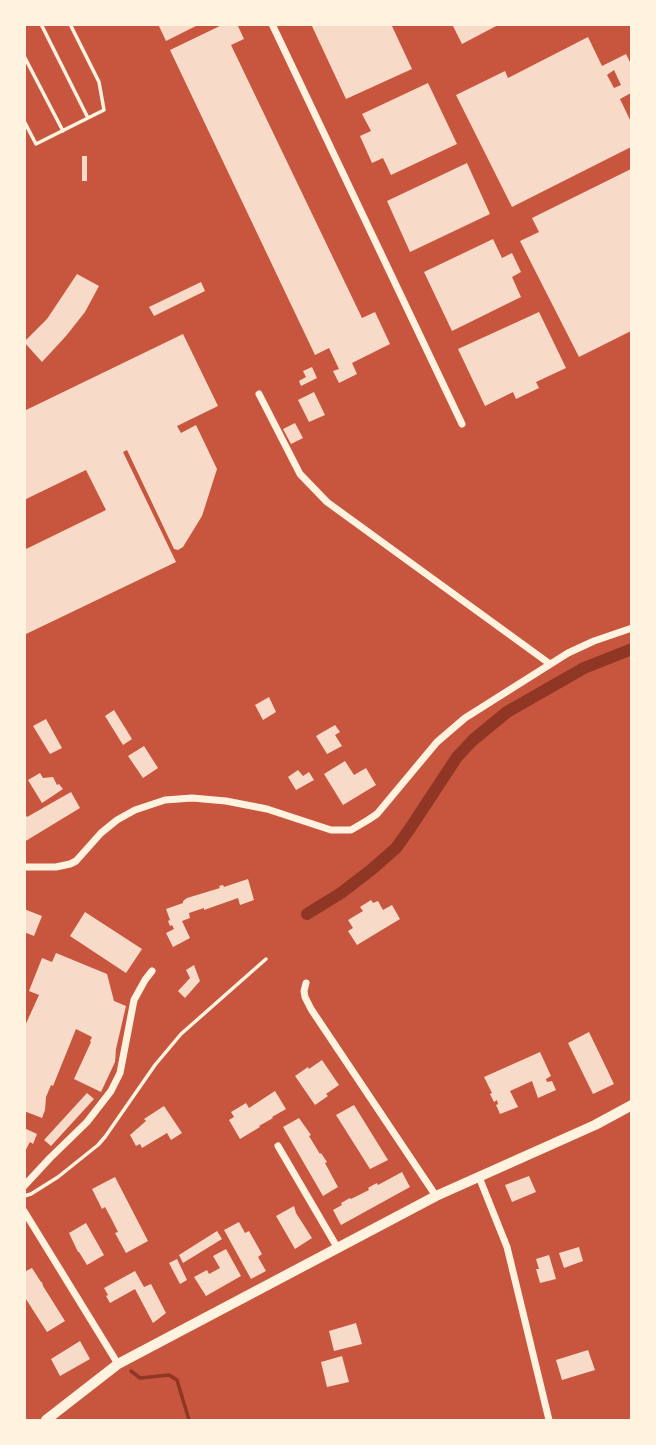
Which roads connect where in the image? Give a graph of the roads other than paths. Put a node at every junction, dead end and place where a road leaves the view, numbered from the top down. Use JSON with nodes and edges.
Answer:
{"nodes":[{"id":1,"x":41,"y":24,"type":"edge"},
{"id":2,"x":70,"y":24,"type":"edge"},
{"id":3,"x":272,"y":24,"type":"edge"},
{"id":4,"x":24,"y":56,"type":"edge"},
{"id":5,"x":88,"y":118,"type":"junction"},
{"id":6,"x":24,"y":121,"type":"edge"},
{"id":7,"x":63,"y":131,"type":"junction"},
{"id":8,"x":259,"y":394,"type":"dead end"},
{"id":9,"x":462,"y":424,"type":"dead end"},
{"id":10,"x":632,"y":628,"type":"edge"},
{"id":11,"x":550,"y":664,"type":"junction"},
{"id":12,"x":24,"y":867,"type":"edge"},
{"id":13,"x":266,"y":959,"type":"dead end"},
{"id":14,"x":152,"y":971,"type":"dead end"},
{"id":15,"x":306,"y":983,"type":"dead end"},
{"id":16,"x":632,"y":1105,"type":"edge"},
{"id":17,"x":278,"y":1146,"type":"dead end"},
{"id":18,"x":480,"y":1177,"type":"junction"},
{"id":19,"x":24,"y":1186,"type":"edge"},
{"id":20,"x":24,"y":1196,"type":"edge"},
{"id":21,"x":436,"y":1196,"type":"junction"},
{"id":22,"x":24,"y":1211,"type":"edge"},
{"id":23,"x":337,"y":1248,"type":"junction"},
{"id":24,"x":118,"y":1364,"type":"junction"},
{"id":25,"x":46,"y":1420,"type":"edge"},
{"id":26,"x":549,"y":1420,"type":"edge"}],
"edges":[{"from":1,"to":5,"type":"lane"},
{"from":2,"to":5,"type":"lane"},
{"from":3,"to":9,"type":"street"},
{"from":4,"to":7,"type":"lane"},
{"from":5,"to":7,"type":"lane"},
{"from":6,"to":7,"type":"lane"},
{"from":8,"to":11,"type":"street"},
{"from":10,"to":11,"type":"street"},
{"from":11,"to":12,"type":"street"},
{"from":13,"to":20,"type":"lane"},
{"from":14,"to":19,"type":"street"},
{"from":15,"to":21,"type":"street"},
{"from":16,"to":18,"type":"street"},
{"from":17,"to":23,"type":"street"},
{"from":18,"to":21,"type":"street"},
{"from":18,"to":26,"type":"street"},
{"from":21,"to":23,"type":"street"},
{"from":22,"to":24,"type":"street"},
{"from":23,"to":24,"type":"street"},
{"from":24,"to":25,"type":"street"}]}
